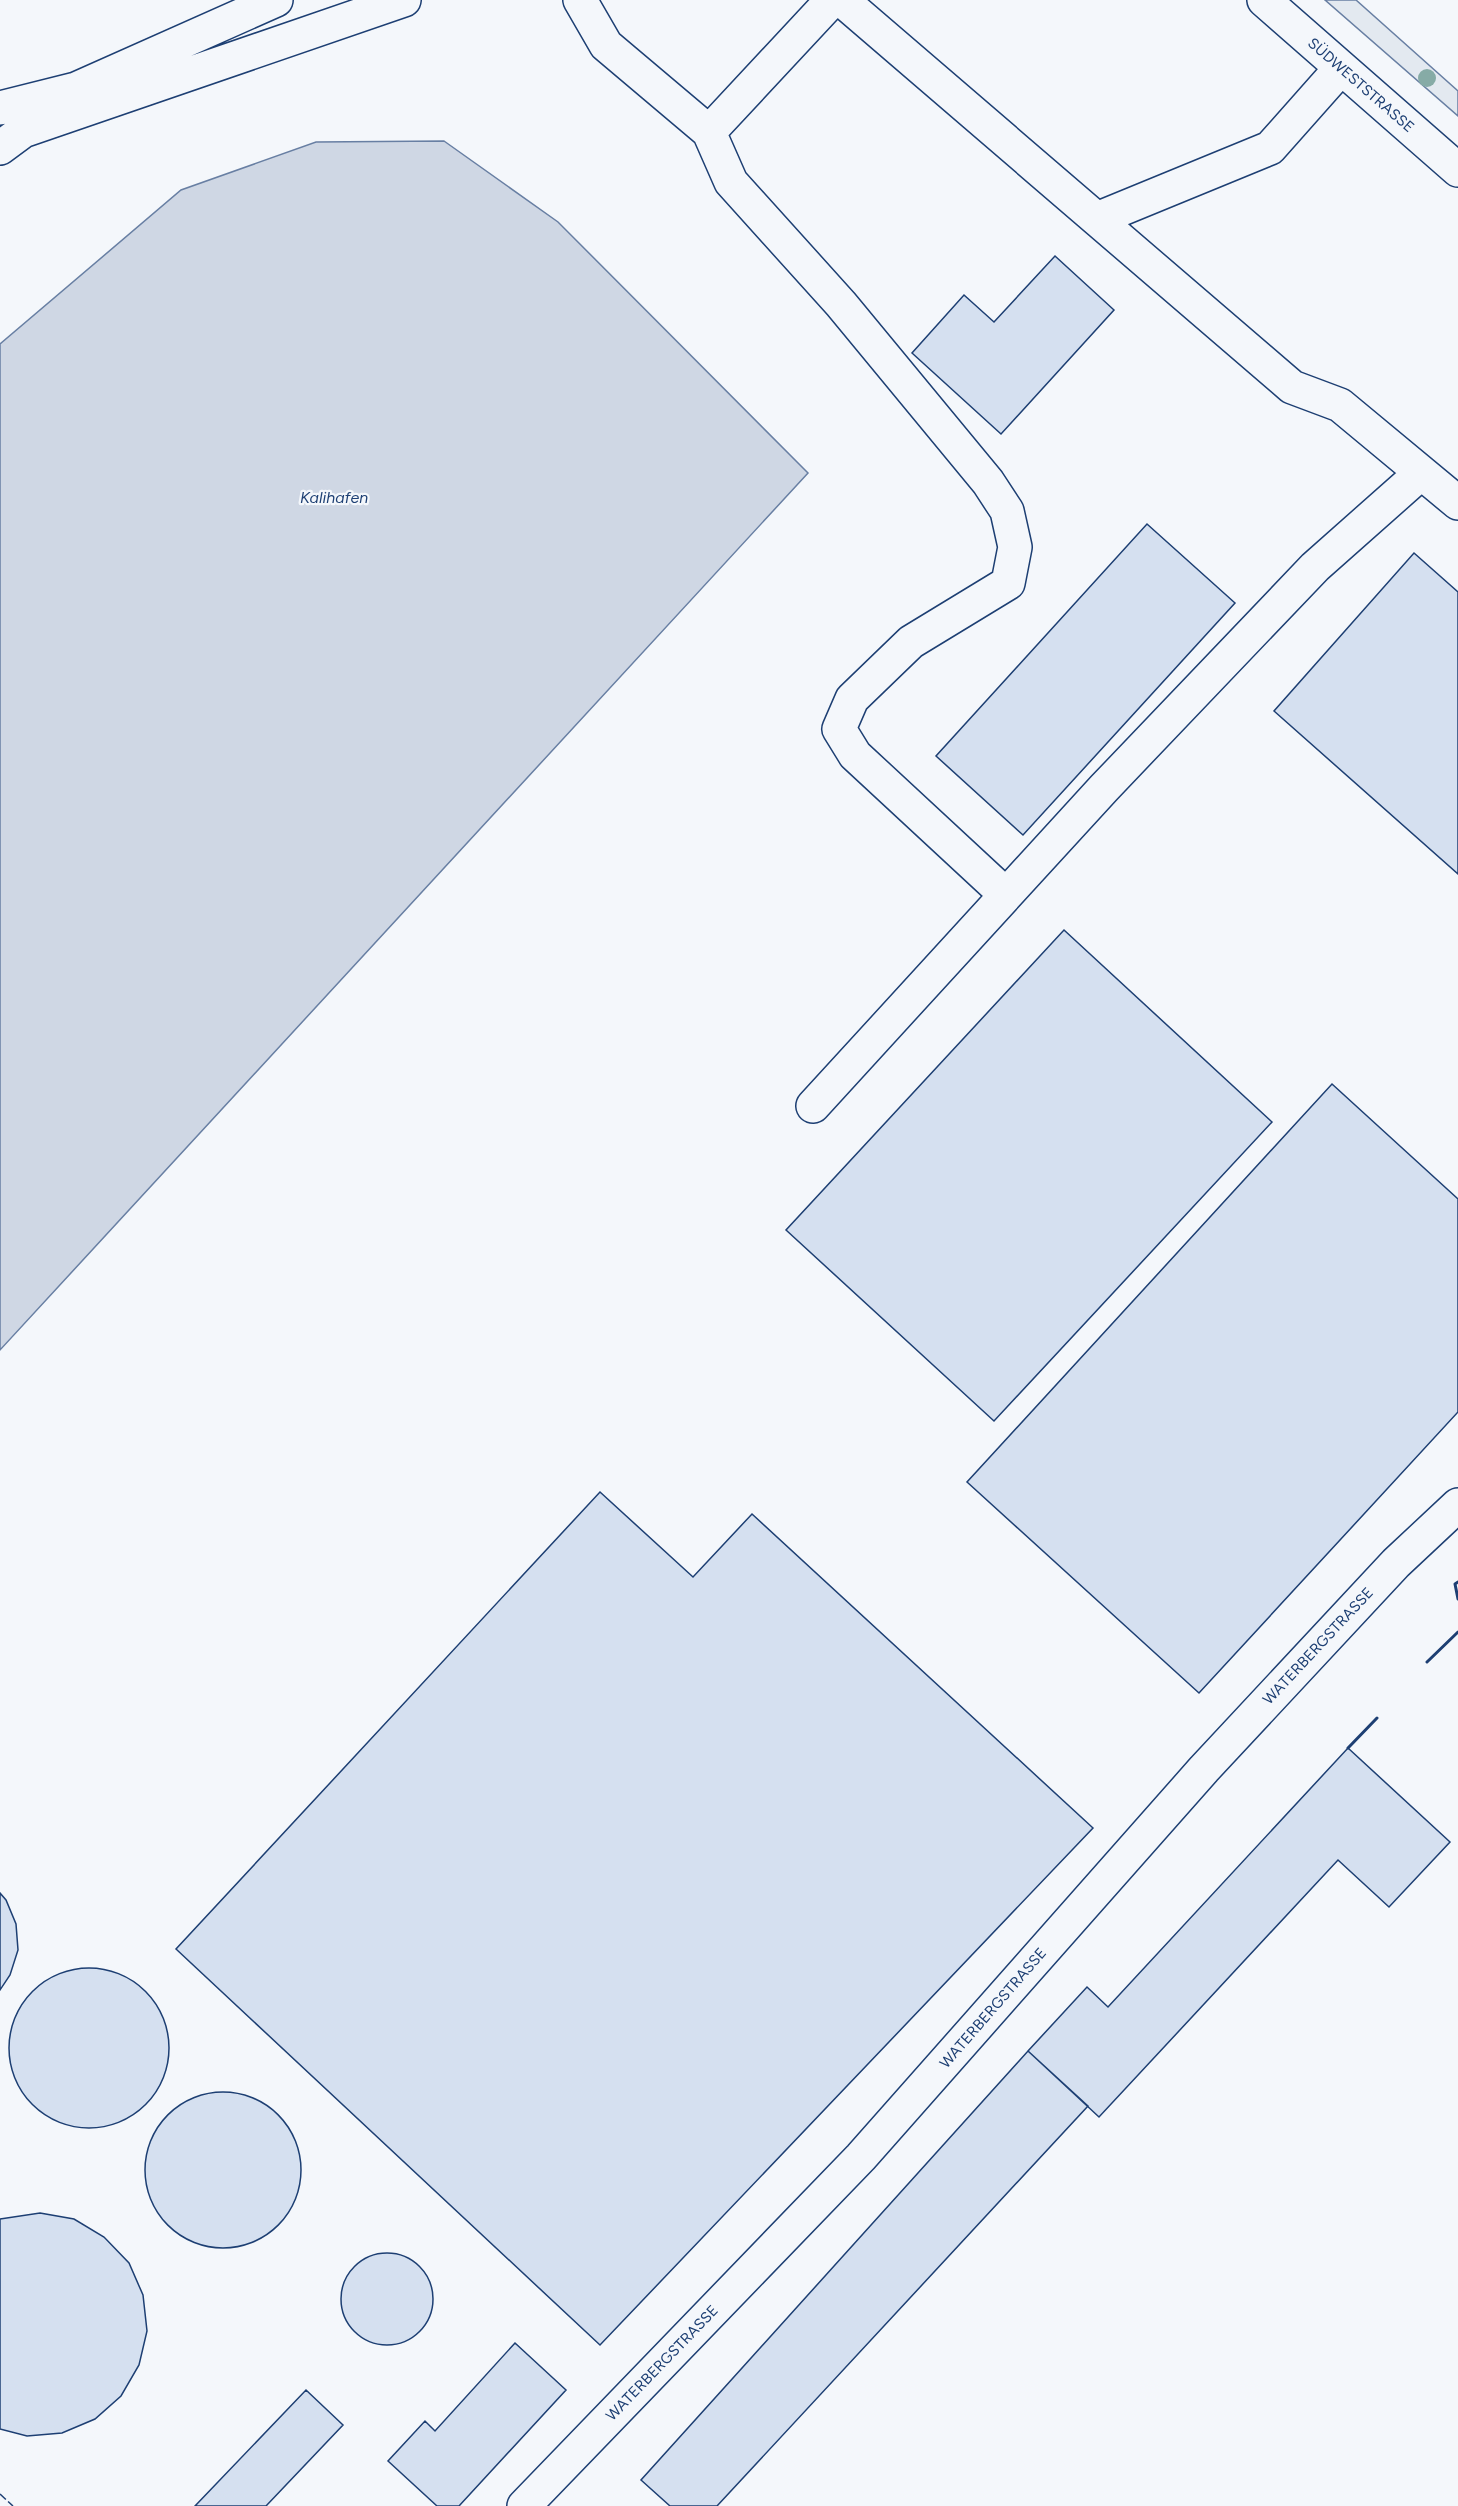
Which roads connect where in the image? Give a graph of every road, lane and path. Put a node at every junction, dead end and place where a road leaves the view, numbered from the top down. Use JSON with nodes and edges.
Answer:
{"nodes":[{"id":1,"x":276,"y":0,"type":"edge"},
{"id":2,"x":404,"y":0,"type":"edge"},
{"id":3,"x":580,"y":0,"type":"edge"},
{"id":4,"x":832,"y":0,"type":"edge"},
{"id":5,"x":842,"y":0,"type":"edge"},
{"id":6,"x":1264,"y":0,"type":"edge"},
{"id":7,"x":1341,"y":68,"type":"junction"},
{"id":8,"x":0,"y":108,"type":"edge"},
{"id":9,"x":709,"y":132,"type":"junction"},
{"id":10,"x":0,"y":148,"type":"edge"},
{"id":11,"x":1458,"y":170,"type":"edge"},
{"id":12,"x":1097,"y":219,"type":"junction"},
{"id":13,"x":1421,"y":473,"type":"junction"},
{"id":14,"x":1458,"y":503,"type":"edge"},
{"id":15,"x":1006,"y":895,"type":"junction"},
{"id":16,"x":813,"y":1106,"type":"dead end"},
{"id":17,"x":1458,"y":1506,"type":"edge"},
{"id":18,"x":524,"y":2506,"type":"edge"}],
"edges":[{"from":1,"to":8,"type":"street"},
{"from":2,"to":10,"type":"street"},
{"from":3,"to":9,"type":"street"},
{"from":4,"to":9,"type":"street"},
{"from":5,"to":12,"type":"street"},
{"from":6,"to":7,"type":"street","name":"SÜDWESTSTRASSE"},
{"from":7,"to":11,"type":"street","name":"SÜDWESTSTRASSE"},
{"from":7,"to":12,"type":"street"},
{"from":9,"to":15,"type":"street"},
{"from":12,"to":13,"type":"street"},
{"from":13,"to":14,"type":"street"},
{"from":13,"to":15,"type":"street"},
{"from":15,"to":16,"type":"street"},
{"from":17,"to":18,"type":"street","name":"WATERBERGSTRASSE"}]}
